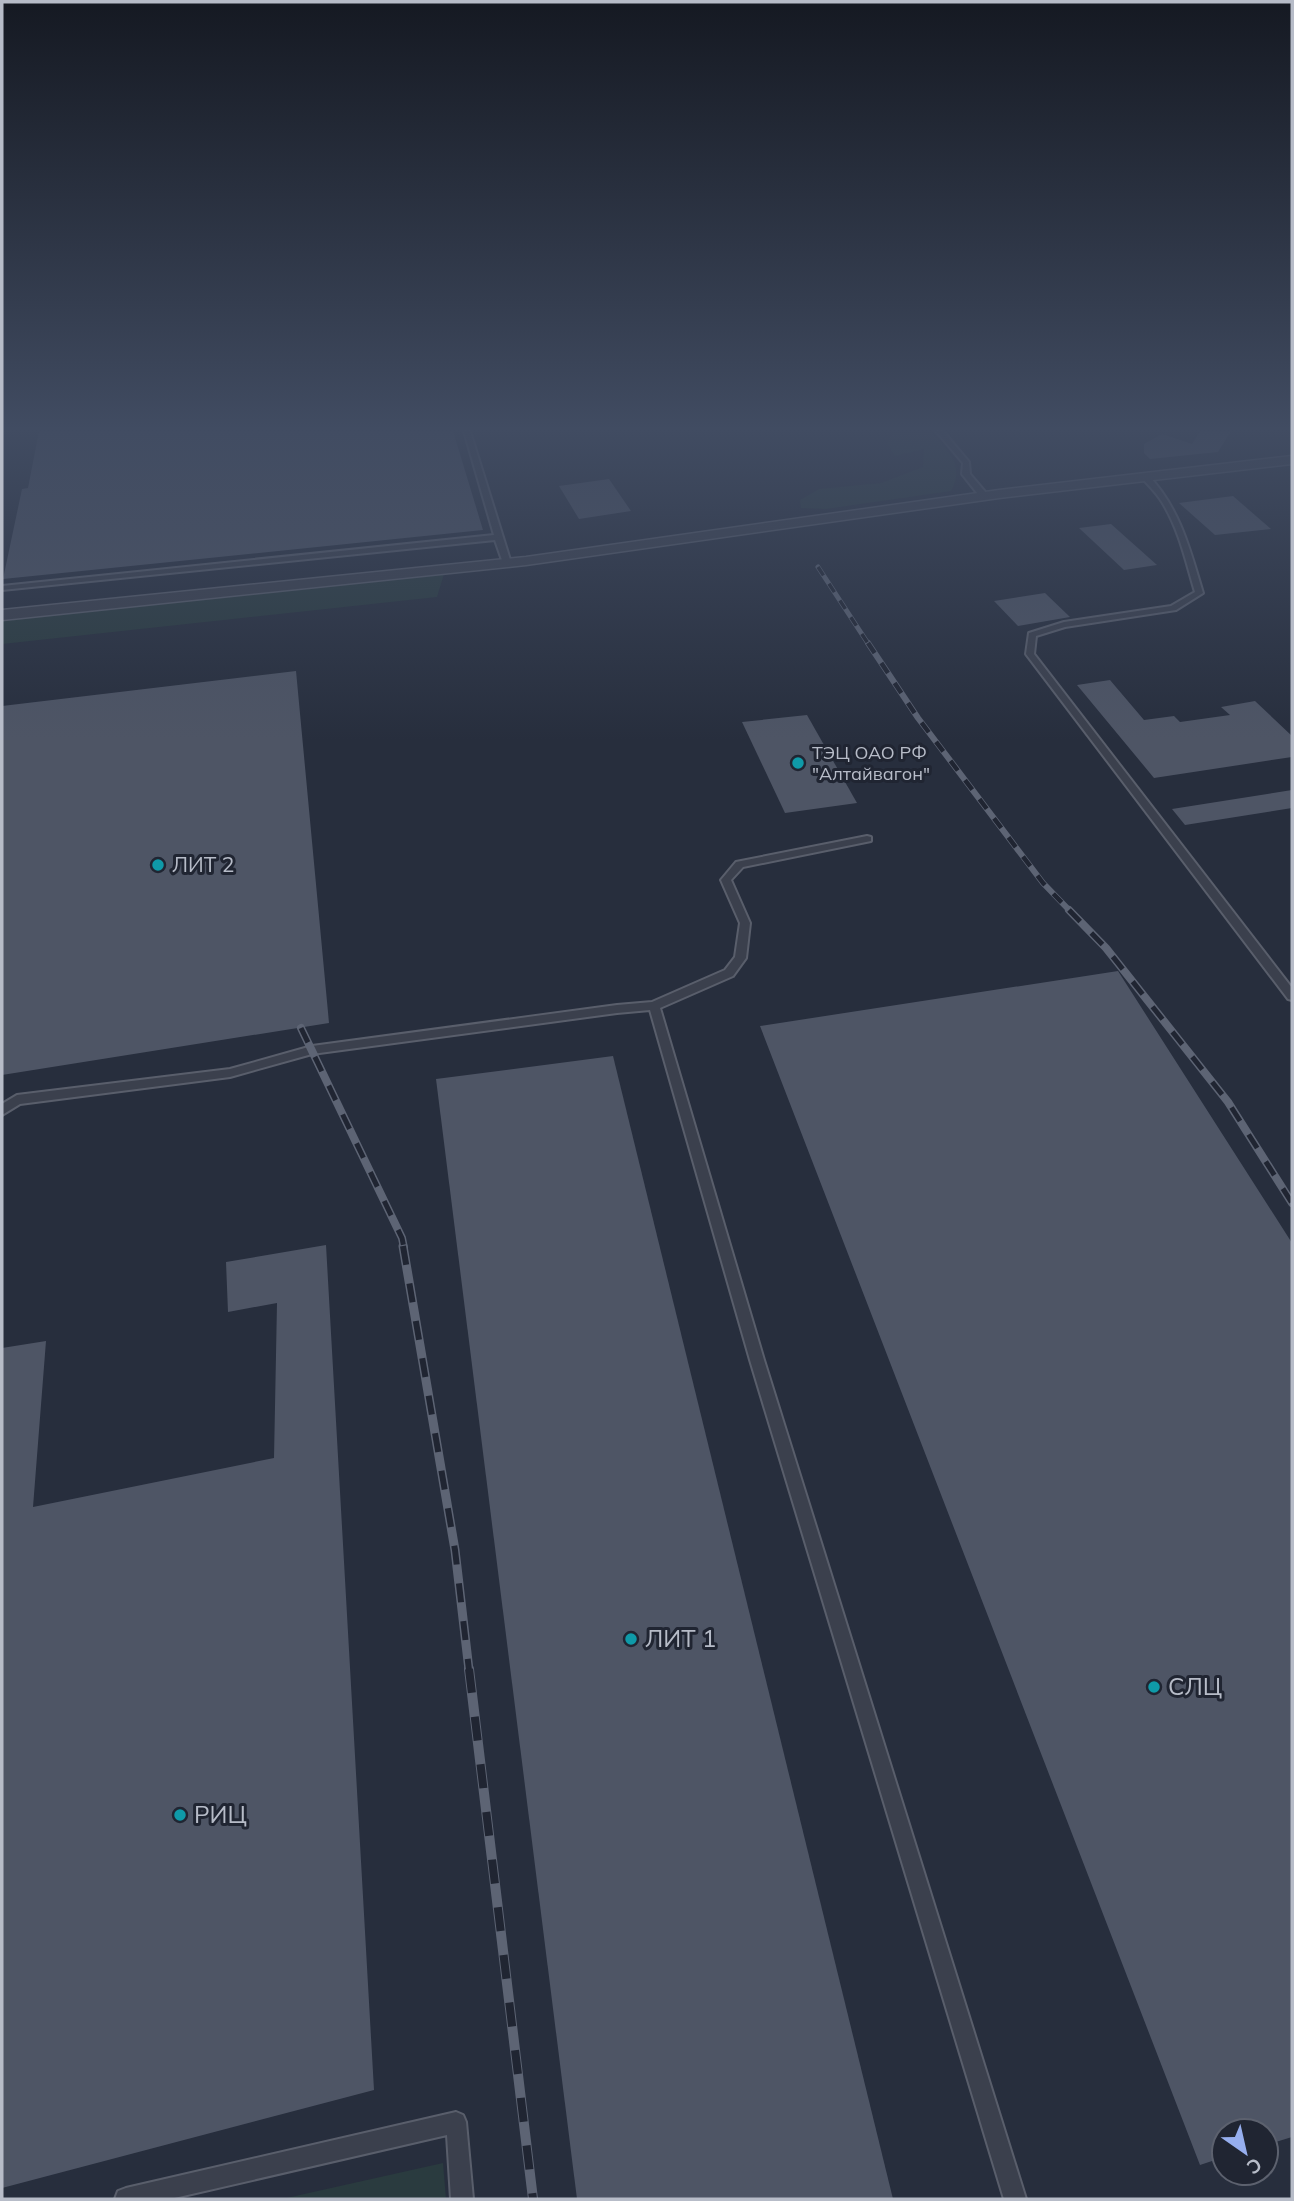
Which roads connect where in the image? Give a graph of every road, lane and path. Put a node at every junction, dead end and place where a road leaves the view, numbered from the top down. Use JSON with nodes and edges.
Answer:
{"nodes":[{"id":1,"x":497,"y":534,"type":"edge"},
{"id":2,"x":715,"y":534,"type":"edge"},
{"id":3,"x":1181,"y":534,"type":"edge"},
{"id":4,"x":498,"y":537,"type":"junction"},
{"id":5,"x":506,"y":563,"type":"junction"},
{"id":6,"x":2,"y":588,"type":"edge"},
{"id":7,"x":2,"y":615,"type":"edge"},
{"id":8,"x":867,"y":839,"type":"dead end"},
{"id":9,"x":1292,"y":996,"type":"edge"},
{"id":10,"x":654,"y":1006,"type":"junction"},
{"id":11,"x":2,"y":1110,"type":"edge"},
{"id":12,"x":126,"y":2199,"type":"edge"},
{"id":13,"x":462,"y":2199,"type":"edge"},
{"id":14,"x":1015,"y":2199,"type":"edge"}],
"edges":[{"from":1,"to":4,"type":"lane"},
{"from":2,"to":5,"type":"street"},
{"from":3,"to":9,"type":"lane"},
{"from":4,"to":5,"type":"lane"},
{"from":4,"to":6,"type":"lane"},
{"from":5,"to":7,"type":"street"},
{"from":8,"to":10,"type":"lane"},
{"from":10,"to":11,"type":"lane"},
{"from":10,"to":14,"type":"lane"},
{"from":12,"to":13,"type":"lane"}]}
